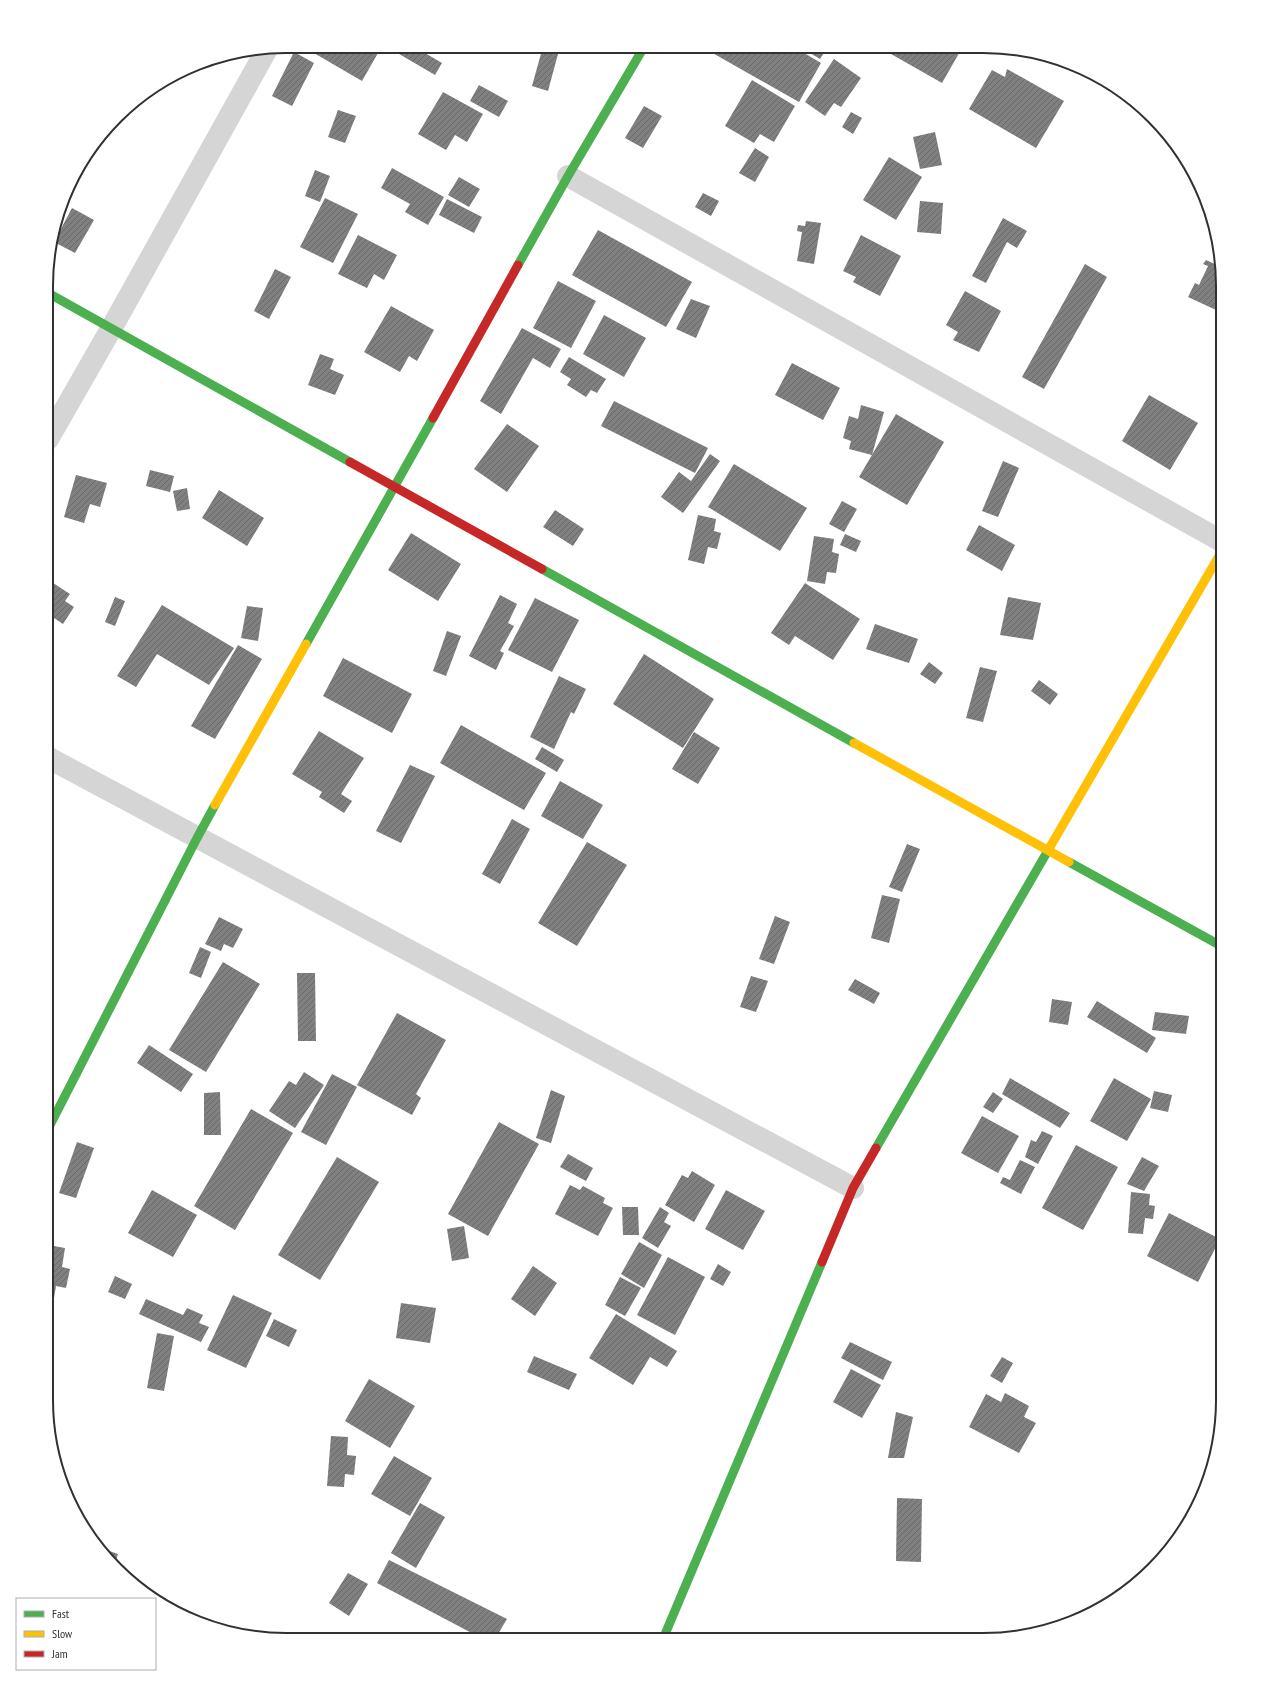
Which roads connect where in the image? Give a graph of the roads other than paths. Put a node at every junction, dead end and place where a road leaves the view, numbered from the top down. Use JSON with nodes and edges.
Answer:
{"nodes":[{"id":1,"x":640,"y":53,"type":"edge"},
{"id":2,"x":264,"y":54,"type":"edge"},
{"id":3,"x":568,"y":176,"type":"junction"},
{"id":4,"x":53,"y":296,"type":"edge"},
{"id":5,"x":112,"y":329,"type":"junction"},
{"id":6,"x":53,"y":430,"type":"edge"},
{"id":7,"x":396,"y":486,"type":"junction"},
{"id":8,"x":1216,"y":538,"type":"edge"},
{"id":9,"x":1216,"y":561,"type":"edge"},
{"id":10,"x":53,"y":760,"type":"edge"},
{"id":11,"x":198,"y":838,"type":"junction"},
{"id":12,"x":1048,"y":851,"type":"junction"},
{"id":13,"x":1216,"y":942,"type":"edge"},
{"id":14,"x":53,"y":1119,"type":"edge"},
{"id":15,"x":853,"y":1188,"type":"junction"},
{"id":16,"x":666,"y":1633,"type":"edge"}],
"edges":[{"from":1,"to":3,"type":"street"},
{"from":2,"to":5,"type":"street"},
{"from":3,"to":7,"type":"street"},
{"from":3,"to":8,"type":"street"},
{"from":4,"to":5,"type":"street"},
{"from":5,"to":6,"type":"street"},
{"from":5,"to":7,"type":"street"},
{"from":7,"to":11,"type":"street"},
{"from":7,"to":12,"type":"street"},
{"from":9,"to":12,"type":"street"},
{"from":10,"to":11,"type":"street"},
{"from":11,"to":14,"type":"street"},
{"from":11,"to":15,"type":"street"},
{"from":12,"to":13,"type":"street"},
{"from":12,"to":15,"type":"street"},
{"from":15,"to":16,"type":"street"}]}
